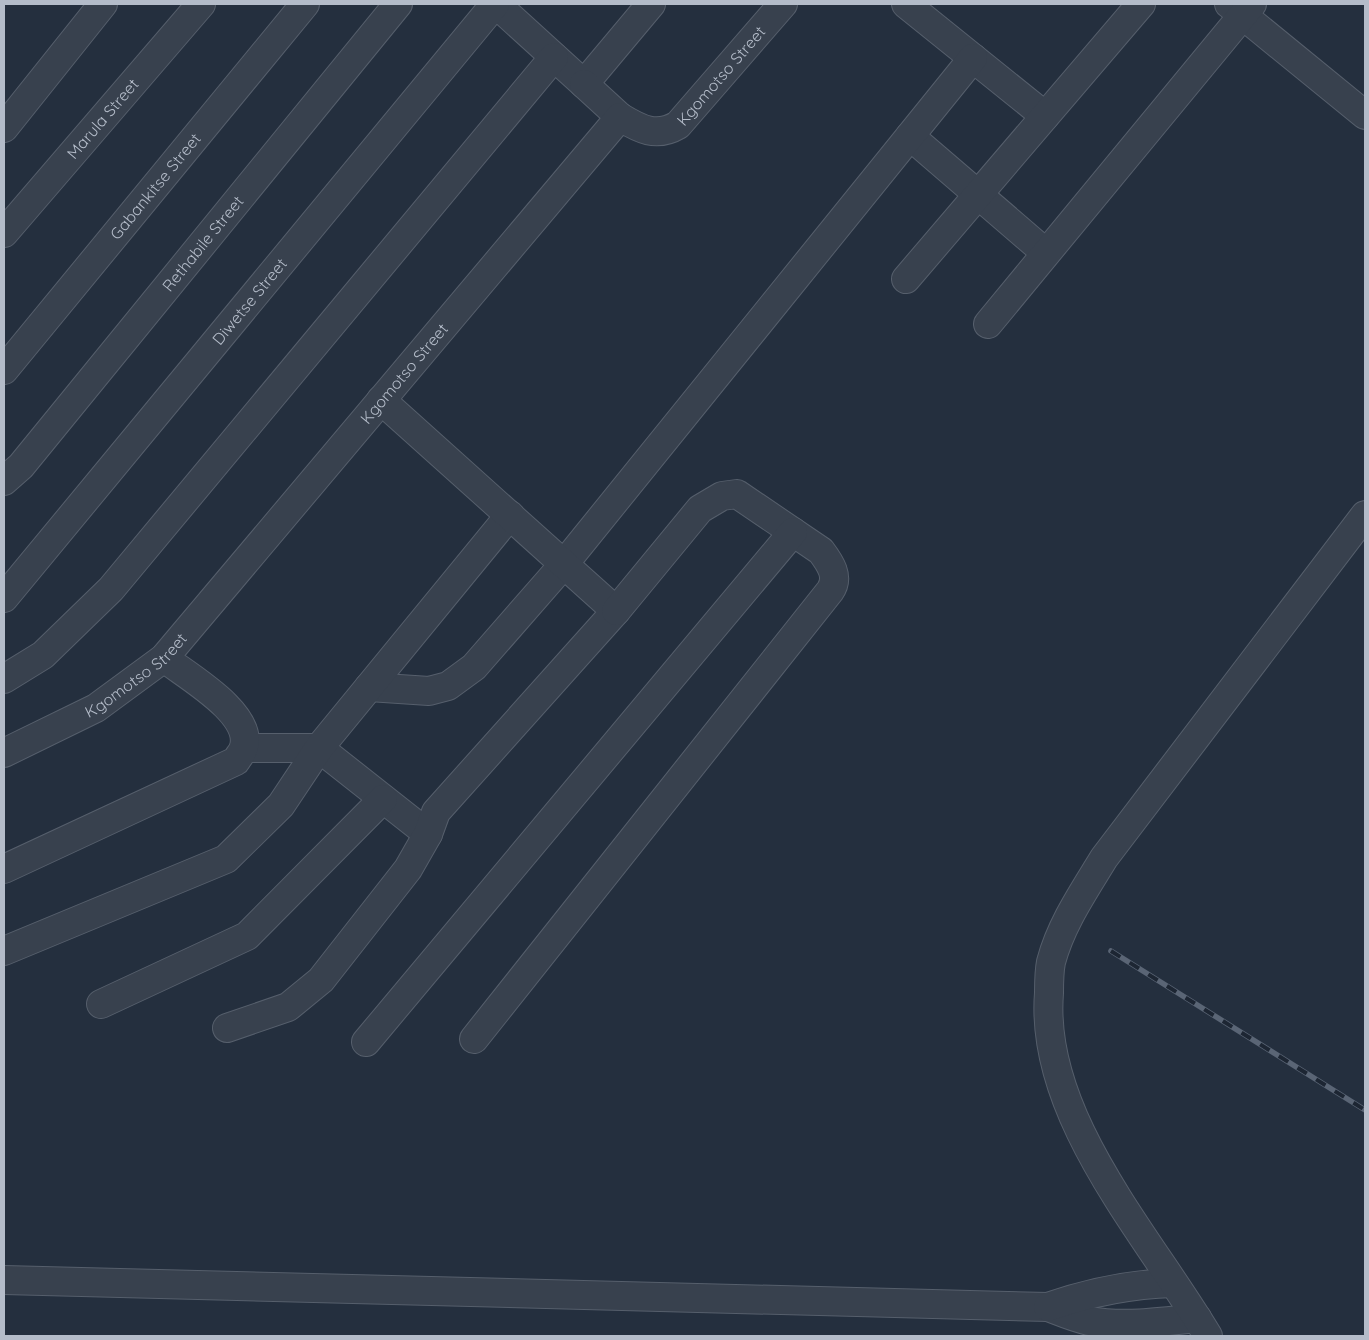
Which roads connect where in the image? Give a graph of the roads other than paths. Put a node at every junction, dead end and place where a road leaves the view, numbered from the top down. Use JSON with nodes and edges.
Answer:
{"nodes":[{"id":1,"x":104,"y":4,"type":"edge"},
{"id":2,"x":201,"y":4,"type":"edge"},
{"id":3,"x":305,"y":4,"type":"edge"},
{"id":4,"x":398,"y":4,"type":"edge"},
{"id":5,"x":495,"y":4,"type":"edge"},
{"id":6,"x":651,"y":4,"type":"edge"},
{"id":7,"x":782,"y":4,"type":"edge"},
{"id":8,"x":906,"y":4,"type":"edge"},
{"id":9,"x":1141,"y":4,"type":"edge"},
{"id":10,"x":1241,"y":8,"type":"edge"},
{"id":11,"x":554,"y":57,"type":"junction"},
{"id":12,"x":973,"y":58,"type":"junction"},
{"id":13,"x":584,"y":84,"type":"junction"},
{"id":14,"x":1365,"y":115,"type":"edge"},
{"id":15,"x":1045,"y":116,"type":"junction"},
{"id":16,"x":620,"y":117,"type":"junction"},
{"id":17,"x":4,"y":128,"type":"edge"},
{"id":18,"x":910,"y":136,"type":"junction"},
{"id":19,"x":977,"y":195,"type":"junction"},
{"id":20,"x":4,"y":233,"type":"edge"},
{"id":21,"x":1046,"y":253,"type":"junction"},
{"id":22,"x":906,"y":279,"type":"dead end"},
{"id":23,"x":988,"y":324,"type":"dead end"},
{"id":24,"x":4,"y":370,"type":"edge"},
{"id":25,"x":381,"y":400,"type":"junction"},
{"id":26,"x":4,"y":481,"type":"edge"},
{"id":27,"x":510,"y":515,"type":"junction"},
{"id":28,"x":1365,"y":515,"type":"edge"},
{"id":29,"x":792,"y":532,"type":"junction"},
{"id":30,"x":564,"y":564,"type":"junction"},
{"id":31,"x":4,"y":598,"type":"edge"},
{"id":32,"x":616,"y":611,"type":"junction"},
{"id":33,"x":164,"y":658,"type":"junction"},
{"id":34,"x":4,"y":680,"type":"edge"},
{"id":35,"x":369,"y":687,"type":"junction"},
{"id":36,"x":244,"y":748,"type":"junction"},
{"id":37,"x":319,"y":748,"type":"junction"},
{"id":38,"x":4,"y":753,"type":"edge"},
{"id":39,"x":383,"y":799,"type":"junction"},
{"id":40,"x":428,"y":834,"type":"junction"},
{"id":41,"x":4,"y":869,"type":"edge"},
{"id":42,"x":4,"y":952,"type":"edge"},
{"id":43,"x":101,"y":1004,"type":"dead end"},
{"id":44,"x":227,"y":1028,"type":"dead end"},
{"id":45,"x":474,"y":1039,"type":"dead end"},
{"id":46,"x":366,"y":1042,"type":"dead end"},
{"id":47,"x":4,"y":1280,"type":"edge"},
{"id":48,"x":1173,"y":1284,"type":"junction"},
{"id":49,"x":1048,"y":1307,"type":"junction"},
{"id":50,"x":1203,"y":1327,"type":"edge"}],
"edges":[{"from":1,"to":17,"type":"street"},
{"from":2,"to":20,"type":"street","name":"Marula Street"},
{"from":3,"to":24,"type":"street","name":"Gabankitse Street"},
{"from":4,"to":26,"type":"street","name":"Rethabile Street"},
{"from":5,"to":11,"type":"street"},
{"from":5,"to":31,"type":"street","name":"Diwetse Street"},
{"from":6,"to":13,"type":"street"},
{"from":7,"to":16,"type":"street","name":"Kgomotso Street"},
{"from":8,"to":12,"type":"street"},
{"from":9,"to":15,"type":"street"},
{"from":10,"to":14,"type":"street"},
{"from":10,"to":21,"type":"street"},
{"from":11,"to":13,"type":"street"},
{"from":11,"to":34,"type":"street"},
{"from":12,"to":15,"type":"street"},
{"from":12,"to":18,"type":"street"},
{"from":13,"to":16,"type":"street"},
{"from":15,"to":19,"type":"street"},
{"from":16,"to":25,"type":"street","name":"Kgomotso Street"},
{"from":18,"to":19,"type":"street"},
{"from":18,"to":30,"type":"street"},
{"from":19,"to":21,"type":"street"},
{"from":19,"to":22,"type":"street"},
{"from":21,"to":23,"type":"street"},
{"from":25,"to":27,"type":"street"},
{"from":25,"to":33,"type":"street","name":"Kgomotso Street"},
{"from":27,"to":30,"type":"street"},
{"from":27,"to":35,"type":"street"},
{"from":28,"to":48,"type":"street"},
{"from":29,"to":32,"type":"street"},
{"from":29,"to":45,"type":"street"},
{"from":29,"to":46,"type":"street"},
{"from":30,"to":32,"type":"street"},
{"from":30,"to":35,"type":"street"},
{"from":32,"to":40,"type":"street"},
{"from":33,"to":36,"type":"street"},
{"from":33,"to":38,"type":"street","name":"Kgomotso Street"},
{"from":35,"to":37,"type":"street"},
{"from":36,"to":37,"type":"street"},
{"from":36,"to":41,"type":"street"},
{"from":37,"to":39,"type":"street"},
{"from":37,"to":42,"type":"street"},
{"from":39,"to":40,"type":"street"},
{"from":39,"to":43,"type":"street"},
{"from":40,"to":44,"type":"street"},
{"from":47,"to":49,"type":"street"},
{"from":48,"to":49,"type":"street"},
{"from":48,"to":50,"type":"street"},
{"from":49,"to":50,"type":"street"}]}
